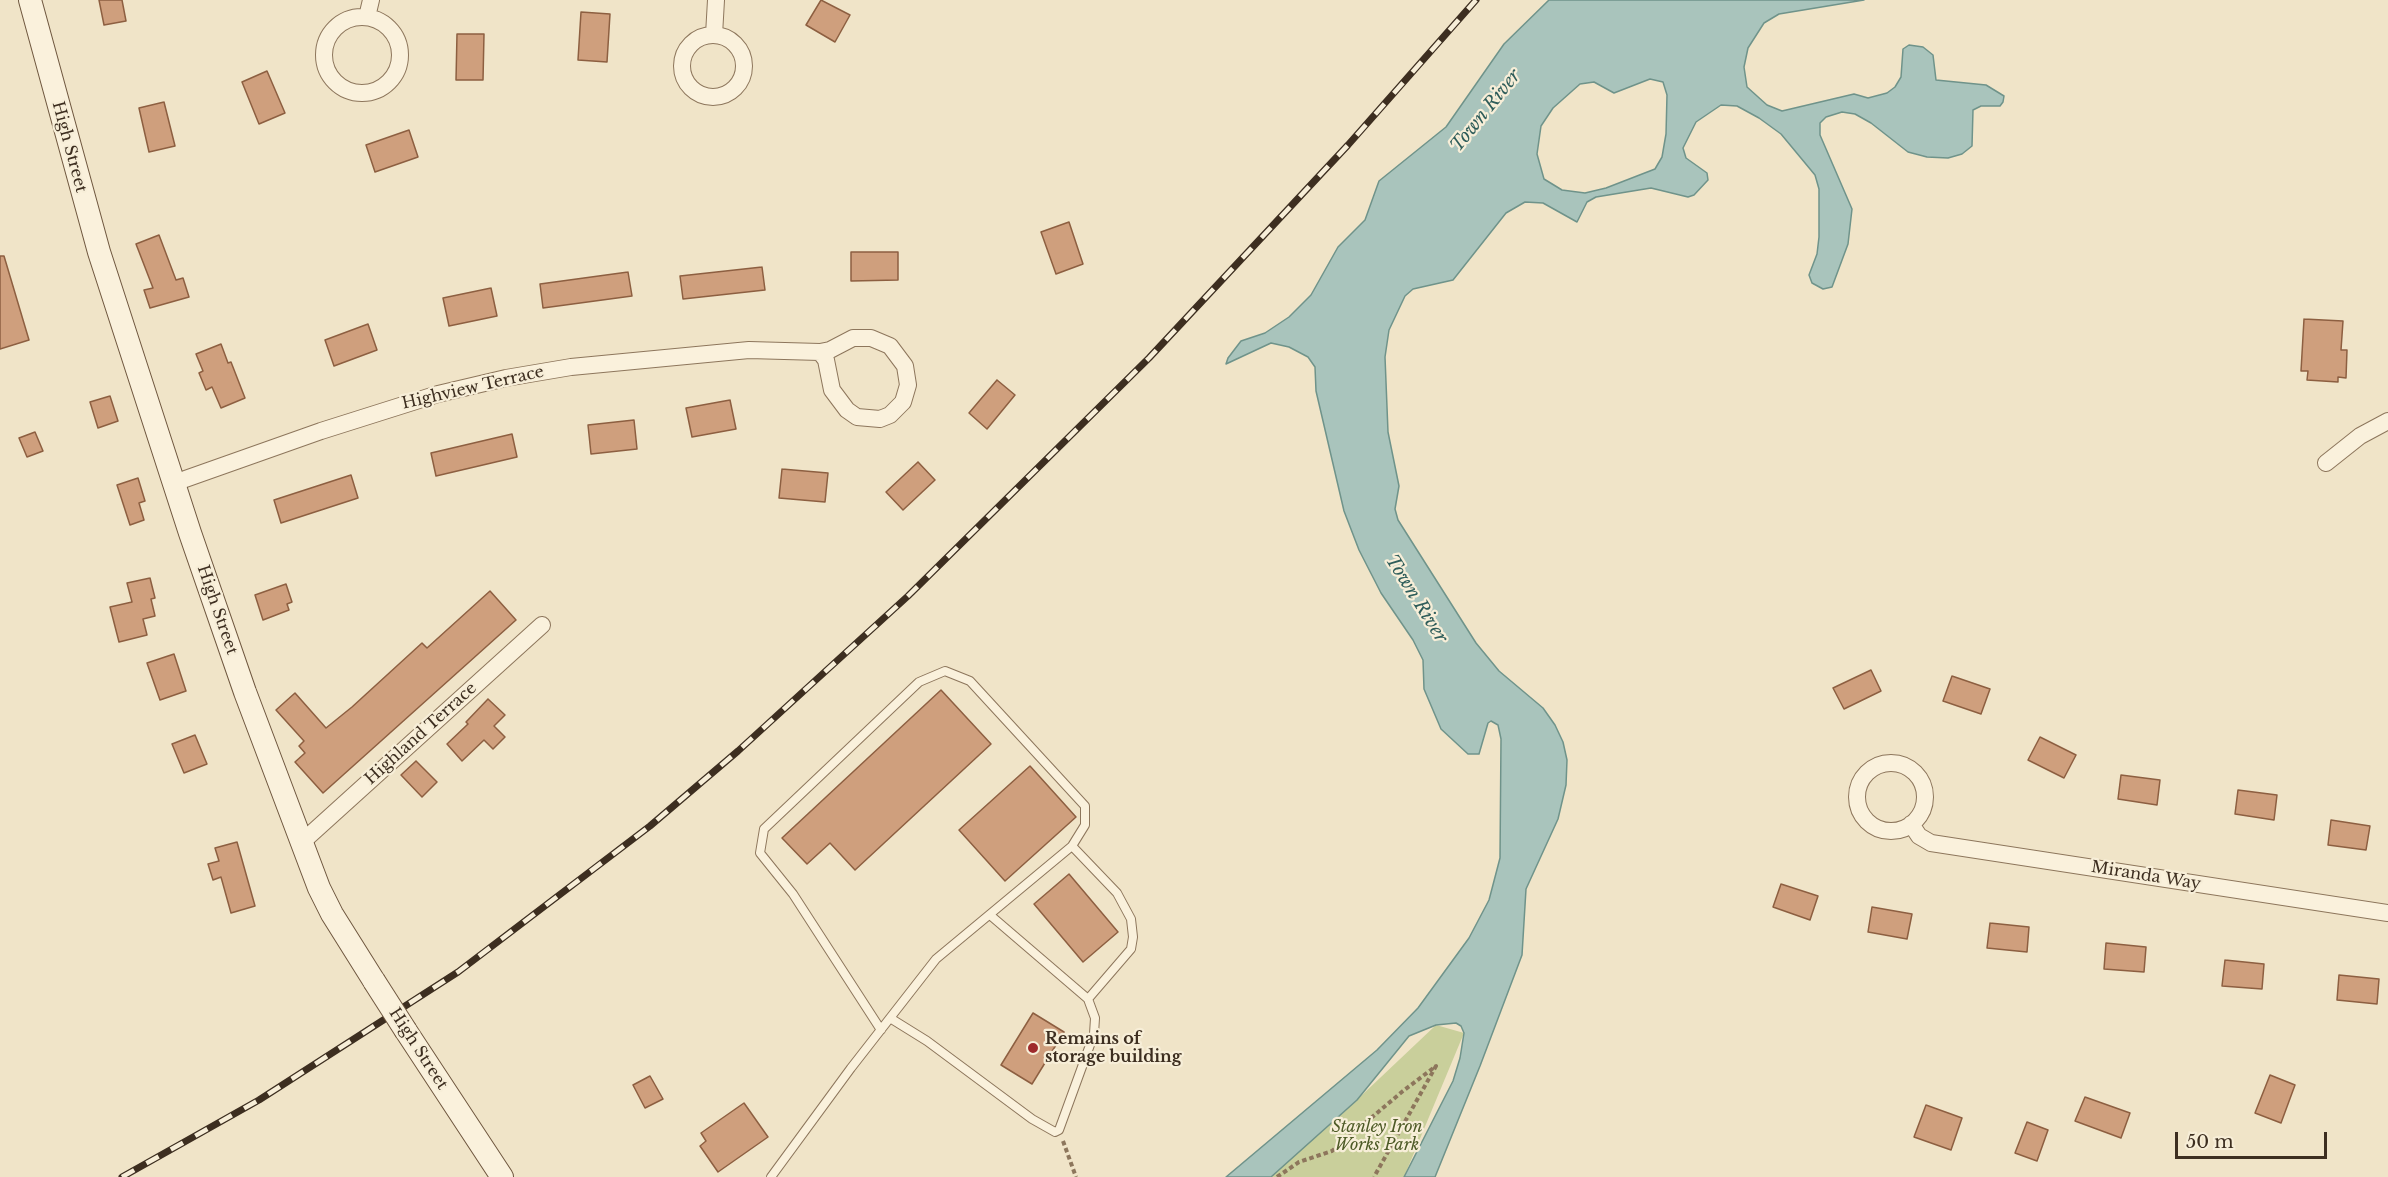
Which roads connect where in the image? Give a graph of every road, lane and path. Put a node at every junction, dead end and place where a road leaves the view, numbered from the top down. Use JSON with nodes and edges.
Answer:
{"nodes":[{"id":1,"x":30,"y":0,"type":"edge"},
{"id":2,"x":371,"y":0,"type":"edge"},
{"id":3,"x":716,"y":0,"type":"edge"},
{"id":4,"x":367,"y":18,"type":"junction"},
{"id":5,"x":714,"y":35,"type":"dead end"},
{"id":6,"x":820,"y":352,"type":"junction"},
{"id":7,"x":2388,"y":421,"type":"edge"},
{"id":8,"x":2326,"y":464,"type":"dead end"},
{"id":9,"x":174,"y":483,"type":"junction"},
{"id":10,"x":542,"y":625,"type":"dead end"},
{"id":11,"x":1911,"y":824,"type":"junction"},
{"id":12,"x":301,"y":843,"type":"junction"},
{"id":13,"x":1072,"y":846,"type":"junction"},
{"id":14,"x":2388,"y":913,"type":"edge"},
{"id":15,"x":990,"y":915,"type":"junction"},
{"id":16,"x":1088,"y":999,"type":"junction"},
{"id":17,"x":890,"y":1018,"type":"junction"},
{"id":18,"x":880,"y":1030,"type":"junction"},
{"id":19,"x":1059,"y":1130,"type":"junction"},
{"id":20,"x":502,"y":1177,"type":"edge"},
{"id":21,"x":771,"y":1177,"type":"edge"},
{"id":22,"x":1076,"y":1177,"type":"edge"},
{"id":23,"x":1277,"y":1177,"type":"edge"},
{"id":24,"x":1374,"y":1177,"type":"edge"}],
"edges":[{"from":1,"to":9,"type":"street","name":"High Street"},
{"from":2,"to":4,"type":"street"},
{"from":3,"to":5,"type":"street"},
{"from":4,"to":4,"type":"street"},
{"from":6,"to":6,"type":"street","name":"Highview Terrace"},
{"from":6,"to":9,"type":"street","name":"Highview Terrace"},
{"from":7,"to":8,"type":"street"},
{"from":9,"to":12,"type":"street","name":"High Street"},
{"from":10,"to":12,"type":"street","name":"Highland Terrace"},
{"from":11,"to":11,"type":"street"},
{"from":11,"to":14,"type":"street","name":"Miranda Way"},
{"from":12,"to":20,"type":"street","name":"High Street","bridge":true},
{"from":13,"to":15,"type":"lane"},
{"from":13,"to":16,"type":"lane"},
{"from":13,"to":18,"type":"lane"},
{"from":15,"to":16,"type":"lane"},
{"from":15,"to":17,"type":"lane"},
{"from":16,"to":19,"type":"lane"},
{"from":17,"to":18,"type":"lane"},
{"from":17,"to":19,"type":"lane"},
{"from":18,"to":21,"type":"lane"},
{"from":19,"to":22,"type":"path"},
{"from":23,"to":24,"type":"path"}]}
